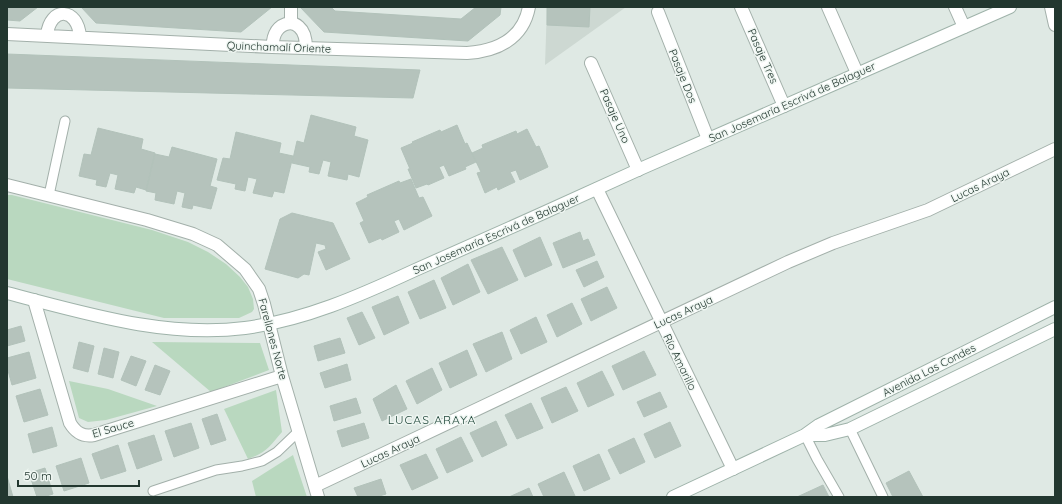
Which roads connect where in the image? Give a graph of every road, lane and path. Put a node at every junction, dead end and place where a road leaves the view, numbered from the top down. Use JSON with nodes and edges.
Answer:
{"nodes":[{"id":1,"x":291,"y":7,"type":"edge"},
{"id":2,"x":529,"y":7,"type":"edge"},
{"id":3,"x":741,"y":7,"type":"edge"},
{"id":4,"x":828,"y":7,"type":"edge"},
{"id":5,"x":954,"y":7,"type":"edge"},
{"id":6,"x":1010,"y":7,"type":"edge"},
{"id":7,"x":1052,"y":7,"type":"edge"},
{"id":8,"x":64,"y":10,"type":"edge"},
{"id":9,"x":658,"y":12,"type":"dead end"},
{"id":10,"x":291,"y":24,"type":"junction"},
{"id":11,"x":1055,"y":25,"type":"edge"},
{"id":12,"x":964,"y":27,"type":"junction"},
{"id":13,"x":7,"y":34,"type":"edge"},
{"id":14,"x":47,"y":36,"type":"junction"},
{"id":15,"x":80,"y":37,"type":"junction"},
{"id":16,"x":272,"y":47,"type":"junction"},
{"id":17,"x":306,"y":48,"type":"junction"},
{"id":18,"x":591,"y":63,"type":"dead end"},
{"id":19,"x":857,"y":73,"type":"junction"},
{"id":20,"x":784,"y":106,"type":"junction"},
{"id":21,"x":65,"y":121,"type":"dead end"},
{"id":22,"x":708,"y":139,"type":"junction"},
{"id":23,"x":1055,"y":149,"type":"edge"},
{"id":24,"x":638,"y":170,"type":"junction"},
{"id":25,"x":7,"y":185,"type":"edge"},
{"id":26,"x":597,"y":189,"type":"junction"},
{"id":27,"x":49,"y":195,"type":"junction"},
{"id":28,"x":7,"y":293,"type":"edge"},
{"id":29,"x":34,"y":300,"type":"junction"},
{"id":30,"x":1055,"y":306,"type":"edge"},
{"id":31,"x":660,"y":322,"type":"junction"},
{"id":32,"x":270,"y":324,"type":"junction"},
{"id":33,"x":1055,"y":329,"type":"edge"},
{"id":34,"x":282,"y":376,"type":"junction"},
{"id":35,"x":850,"y":429,"type":"junction"},
{"id":36,"x":299,"y":431,"type":"junction"},
{"id":37,"x":805,"y":435,"type":"junction"},
{"id":38,"x":733,"y":469,"type":"junction"},
{"id":39,"x":153,"y":491,"type":"dead end"},
{"id":40,"x":316,"y":492,"type":"edge"},
{"id":41,"x":673,"y":497,"type":"edge"},
{"id":42,"x":839,"y":497,"type":"edge"},
{"id":43,"x":883,"y":497,"type":"edge"}],
"edges":[{"from":1,"to":10,"type":"street"},
{"from":2,"to":17,"type":"street","name":"Quinchamalí Oriente"},
{"from":3,"to":20,"type":"street","name":"Pasaje Tres"},
{"from":4,"to":19,"type":"street"},
{"from":5,"to":12,"type":"street"},
{"from":6,"to":12,"type":"street","name":"San Josemaría Escrivá de Balaguer"},
{"from":7,"to":11,"type":"street"},
{"from":8,"to":14,"type":"street"},
{"from":8,"to":15,"type":"street"},
{"from":9,"to":22,"type":"street","name":"Pasaje Dos"},
{"from":10,"to":16,"type":"street"},
{"from":10,"to":17,"type":"street"},
{"from":12,"to":19,"type":"street","name":"San Josemaría Escrivá de Balaguer"},
{"from":13,"to":14,"type":"street","name":"Quinchamalí Oriente"},
{"from":14,"to":15,"type":"street","name":"Quinchamalí Oriente"},
{"from":15,"to":16,"type":"street","name":"Quinchamalí Oriente"},
{"from":16,"to":17,"type":"street","name":"Quinchamalí Oriente"},
{"from":18,"to":24,"type":"street","name":"Pasaje Uno"},
{"from":19,"to":20,"type":"street","name":"San Josemaría Escrivá de Balaguer"},
{"from":20,"to":22,"type":"street","name":"San Josemaría Escrivá de Balaguer"},
{"from":21,"to":27,"type":"lane"},
{"from":22,"to":24,"type":"street","name":"San Josemaría Escrivá de Balaguer"},
{"from":23,"to":31,"type":"street","name":"Lucas Araya"},
{"from":24,"to":26,"type":"street","name":"San Josemaría Escrivá de Balaguer"},
{"from":25,"to":27,"type":"street","name":"Farellones Norte"},
{"from":26,"to":31,"type":"street","name":"Río Amarillo"},
{"from":26,"to":32,"type":"street","name":"San Josemaría Escrivá de Balaguer"},
{"from":27,"to":32,"type":"street","name":"Farellones Norte"},
{"from":28,"to":29,"type":"street","name":"San Josemaría Escrivá de Balaguer"},
{"from":29,"to":32,"type":"street","name":"San Josemaría Escrivá de Balaguer"},
{"from":29,"to":34,"type":"street","name":"El Sauce"},
{"from":30,"to":37,"type":"street","name":"Avenida Las Condes"},
{"from":31,"to":38,"type":"street","name":"Río Amarillo"},
{"from":31,"to":40,"type":"street","name":"Lucas Araya"},
{"from":32,"to":34,"type":"street","name":"Farellones Norte"},
{"from":33,"to":35,"type":"street","name":"Avenida Las Condes"},
{"from":34,"to":36,"type":"street","name":"Farellones Norte"},
{"from":35,"to":37,"type":"street","name":"Avenida Las Condes"},
{"from":35,"to":43,"type":"lane"},
{"from":36,"to":39,"type":"lane"},
{"from":36,"to":40,"type":"street","name":"Farellones Norte"},
{"from":37,"to":38,"type":"street","name":"Avenida Las Condes"},
{"from":37,"to":42,"type":"lane"},
{"from":38,"to":41,"type":"street","name":"Avenida Las Condes"}]}
